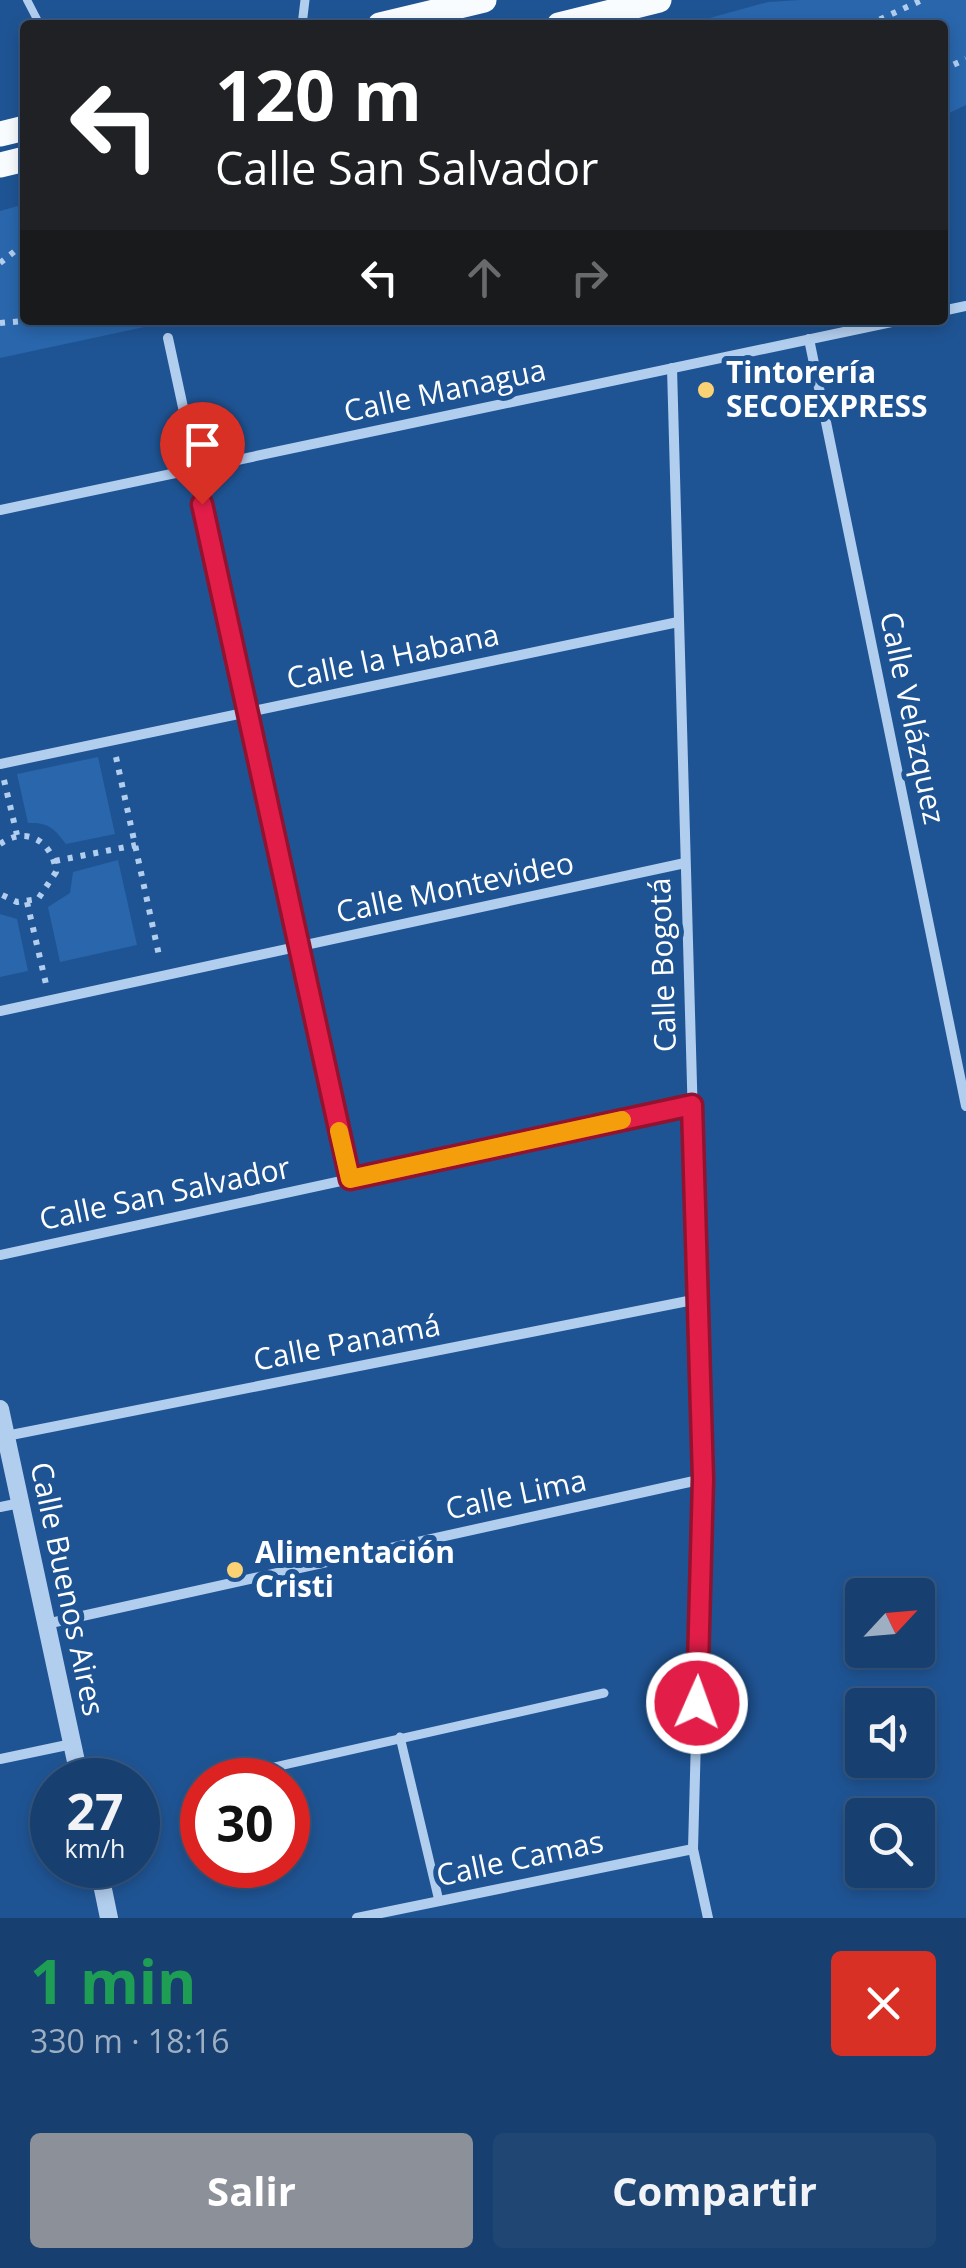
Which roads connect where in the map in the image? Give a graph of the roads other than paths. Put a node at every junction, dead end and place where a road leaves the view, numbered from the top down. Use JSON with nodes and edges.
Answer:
{"nodes":[{"id":1,"x":484,"y":0,"type":"edge"},
{"id":2,"x":660,"y":0,"type":"edge"},
{"id":3,"x":401,"y":20,"type":"edge"},
{"id":4,"x":579,"y":20,"type":"edge"},
{"id":5,"x":876,"y":325,"type":"edge"},
{"id":6,"x":168,"y":338,"type":"dead end"},
{"id":7,"x":809,"y":339,"type":"junction"},
{"id":8,"x":672,"y":368,"type":"junction"},
{"id":9,"x":195,"y":469,"type":"junction"},
{"id":10,"x":0,"y":510,"type":"edge"},
{"id":11,"x":678,"y":622,"type":"junction"},
{"id":12,"x":248,"y":713,"type":"junction"},
{"id":13,"x":0,"y":764,"type":"edge"},
{"id":14,"x":685,"y":863,"type":"junction"},
{"id":15,"x":299,"y":947,"type":"junction"},
{"id":16,"x":0,"y":1012,"type":"edge"},
{"id":17,"x":692,"y":1105,"type":"junction"},
{"id":18,"x":966,"y":1106,"type":"edge"},
{"id":19,"x":350,"y":1179,"type":"junction"},
{"id":20,"x":0,"y":1256,"type":"edge"},
{"id":21,"x":698,"y":1298,"type":"junction"},
{"id":22,"x":0,"y":1410,"type":"edge"},
{"id":23,"x":6,"y":1436,"type":"junction"},
{"id":24,"x":703,"y":1479,"type":"junction"},
{"id":25,"x":20,"y":1503,"type":"junction"},
{"id":26,"x":0,"y":1508,"type":"edge"},
{"id":27,"x":46,"y":1624,"type":"junction"},
{"id":28,"x":604,"y":1693,"type":"dead end"},
{"id":29,"x":400,"y":1737,"type":"junction"},
{"id":30,"x":72,"y":1744,"type":"junction"},
{"id":31,"x":75,"y":1758,"type":"edge"},
{"id":32,"x":310,"y":1758,"type":"edge"},
{"id":33,"x":0,"y":1759,"type":"edge"},
{"id":34,"x":693,"y":1848,"type":"junction"},
{"id":35,"x":103,"y":1888,"type":"edge"},
{"id":36,"x":439,"y":1901,"type":"junction"},
{"id":37,"x":109,"y":1918,"type":"edge"},
{"id":38,"x":357,"y":1918,"type":"edge"},
{"id":39,"x":708,"y":1918,"type":"edge"}],
"edges":[{"from":1,"to":3,"type":"main road"},
{"from":2,"to":4,"type":"main road"},
{"from":5,"to":7,"type":"street","name":"Calle Managua"},
{"from":6,"to":9,"type":"street"},
{"from":7,"to":8,"type":"street","name":"Calle Managua"},
{"from":7,"to":18,"type":"street","name":"Calle Velázquez"},
{"from":8,"to":9,"type":"street","name":"Calle Managua"},
{"from":8,"to":11,"type":"street","name":"Calle Bogotá"},
{"from":9,"to":10,"type":"street","name":"Calle Managua"},
{"from":9,"to":12,"type":"street"},
{"from":11,"to":12,"type":"street","name":"Calle la Habana"},
{"from":11,"to":14,"type":"street","name":"Calle Bogotá"},
{"from":12,"to":13,"type":"street","name":"Calle la Habana"},
{"from":12,"to":15,"type":"street"},
{"from":14,"to":15,"type":"street","name":"Calle Montevideo"},
{"from":14,"to":17,"type":"street","name":"Calle Bogotá"},
{"from":15,"to":16,"type":"street","name":"Calle Montevideo"},
{"from":15,"to":19,"type":"street"},
{"from":17,"to":19,"type":"street","name":"Calle San Salvador"},
{"from":17,"to":21,"type":"street","name":"Calle Bogotá"},
{"from":19,"to":20,"type":"street","name":"Calle San Salvador"},
{"from":21,"to":23,"type":"street","name":"Calle Panamá"},
{"from":21,"to":24,"type":"street","name":"Calle Bogotá"},
{"from":22,"to":23,"type":"street","name":"Calle Buenos Aires"},
{"from":23,"to":25,"type":"street","name":"Calle Buenos Aires"},
{"from":24,"to":27,"type":"street","name":"Calle Lima"},
{"from":24,"to":34,"type":"street","name":"Calle Bogotá"},
{"from":25,"to":26,"type":"street"},
{"from":25,"to":27,"type":"street","name":"Calle Buenos Aires"},
{"from":27,"to":30,"type":"street","name":"Calle Buenos Aires"},
{"from":28,"to":29,"type":"street"},
{"from":29,"to":32,"type":"street"},
{"from":29,"to":36,"type":"street"},
{"from":30,"to":31,"type":"street","name":"Calle Buenos Aires"},
{"from":30,"to":33,"type":"street"},
{"from":34,"to":36,"type":"street","name":"Calle Camas"},
{"from":34,"to":39,"type":"street","name":"Calle Bogotá"},
{"from":35,"to":37,"type":"street"},
{"from":36,"to":38,"type":"street","name":"Calle Camas"}]}
